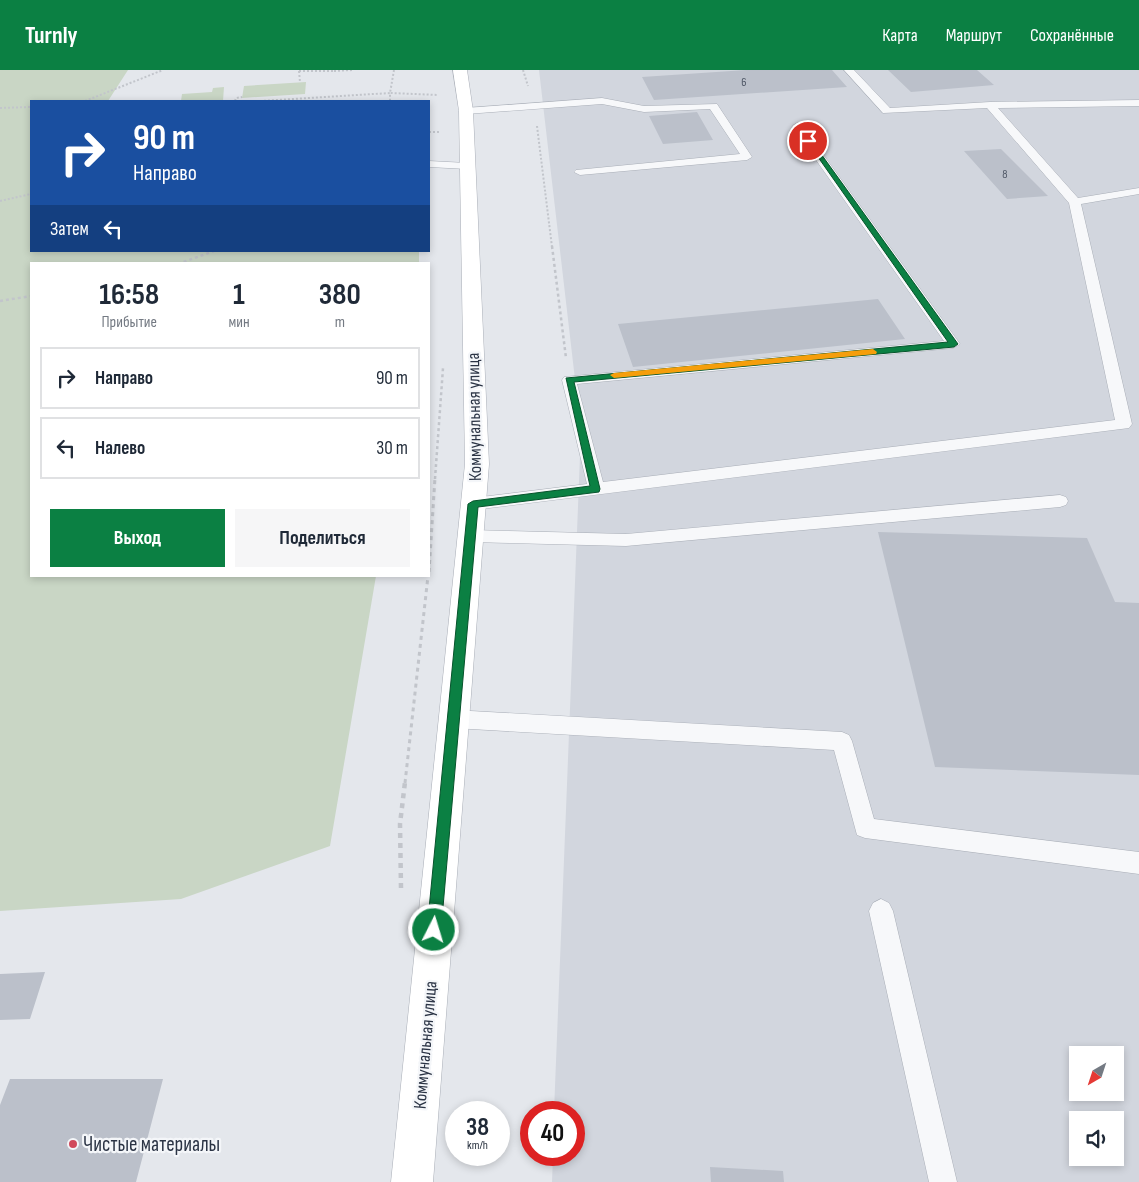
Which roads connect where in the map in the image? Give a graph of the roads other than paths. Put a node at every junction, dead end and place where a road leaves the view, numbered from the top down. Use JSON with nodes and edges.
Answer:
{"nodes":[{"id":1,"x":460,"y":70,"type":"edge"},
{"id":2,"x":848,"y":70,"type":"edge"},
{"id":3,"x":1139,"y":103,"type":"edge"},
{"id":4,"x":990,"y":105,"type":"junction"},
{"id":5,"x":466,"y":111,"type":"junction"},
{"id":6,"x":797,"y":126,"type":"dead end"},
{"id":7,"x":430,"y":164,"type":"edge"},
{"id":8,"x":468,"y":166,"type":"junction"},
{"id":9,"x":580,"y":172,"type":"dead end"},
{"id":10,"x":1139,"y":191,"type":"edge"},
{"id":11,"x":1076,"y":202,"type":"junction"},
{"id":12,"x":596,"y":489,"type":"junction"},
{"id":13,"x":1060,"y":501,"type":"dead end"},
{"id":14,"x":473,"y":504,"type":"junction"},
{"id":15,"x":470,"y":536,"type":"junction"},
{"id":16,"x":453,"y":719,"type":"junction"},
{"id":17,"x":1139,"y":863,"type":"edge"},
{"id":18,"x":881,"y":911,"type":"dead end"},
{"id":19,"x":412,"y":1182,"type":"edge"},
{"id":20,"x":943,"y":1182,"type":"edge"}],
"edges":[{"from":1,"to":5,"type":"street","name":"Коммунальная улица"},
{"from":2,"to":4,"type":"lane"},
{"from":3,"to":4,"type":"lane"},
{"from":4,"to":11,"type":"lane"},
{"from":5,"to":8,"type":"street","name":"Коммунальная улица"},
{"from":5,"to":9,"type":"lane"},
{"from":6,"to":12,"type":"lane"},
{"from":7,"to":8,"type":"lane"},
{"from":8,"to":14,"type":"street","name":"Коммунальная улица"},
{"from":10,"to":11,"type":"lane"},
{"from":11,"to":12,"type":"lane"},
{"from":12,"to":14,"type":"lane"},
{"from":13,"to":15,"type":"lane"},
{"from":14,"to":15,"type":"street","name":"Коммунальная улица"},
{"from":15,"to":16,"type":"street","name":"Коммунальная улица"},
{"from":16,"to":17,"type":"lane"},
{"from":16,"to":19,"type":"street","name":"Коммунальная улица"},
{"from":18,"to":20,"type":"lane"}]}
